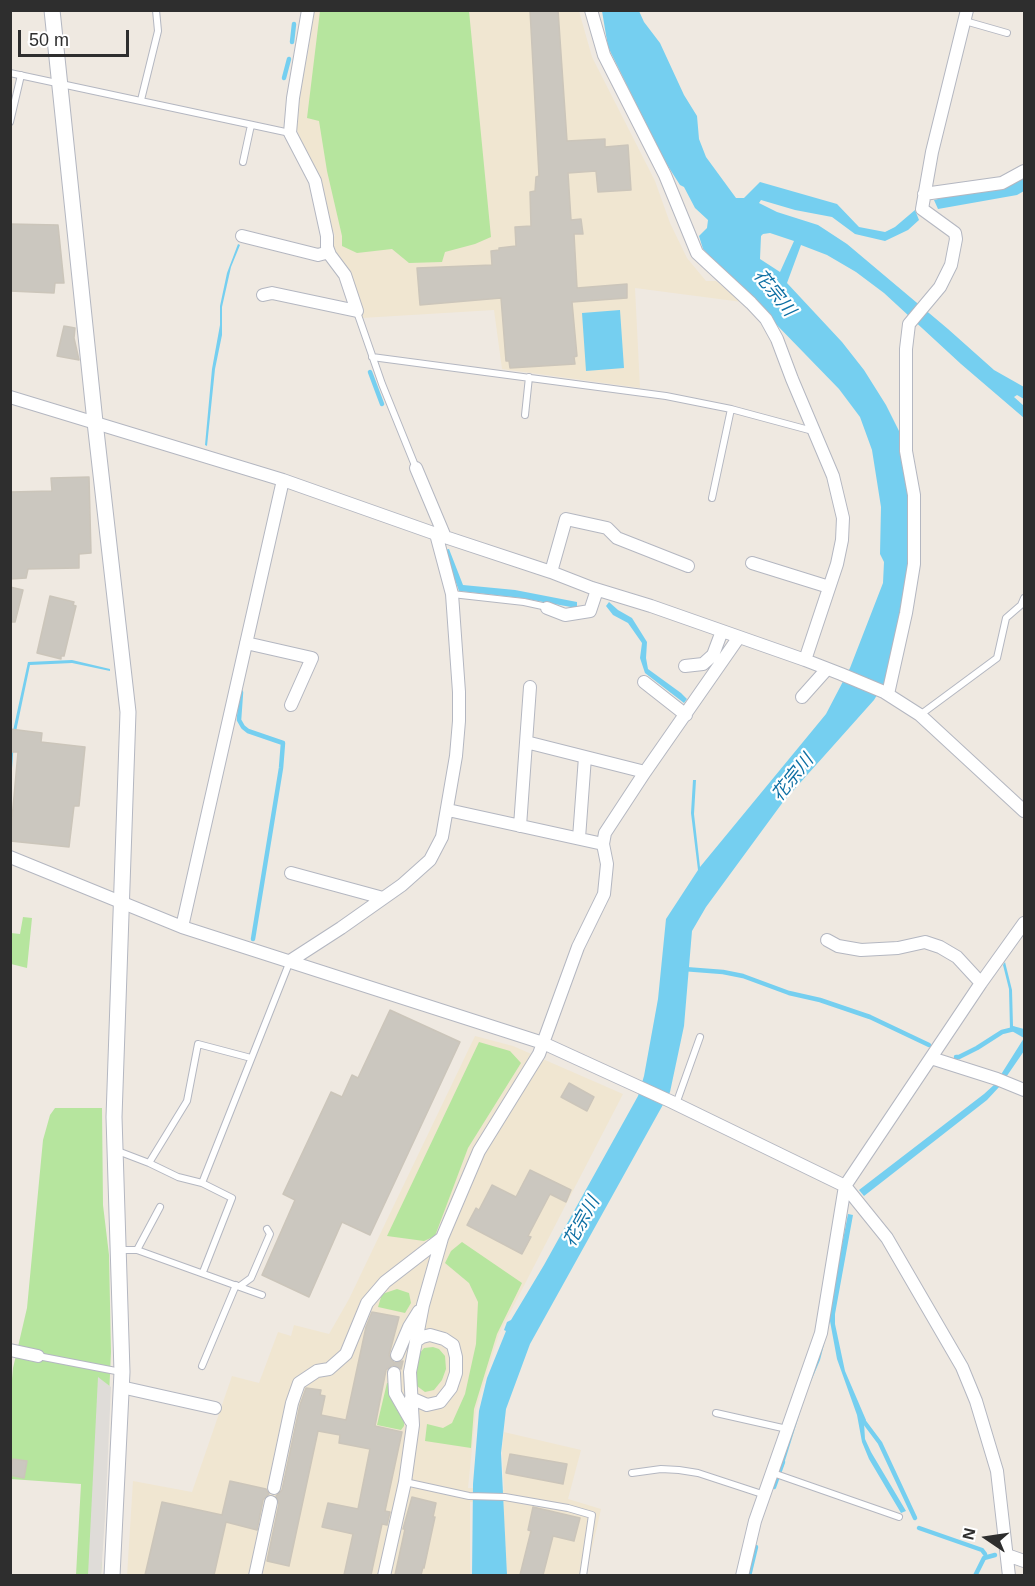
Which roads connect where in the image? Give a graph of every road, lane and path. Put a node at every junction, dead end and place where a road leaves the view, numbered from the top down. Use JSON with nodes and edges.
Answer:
{"nodes":[{"id":1,"x":52,"y":10,"type":"edge"},
{"id":2,"x":156,"y":10,"type":"edge"},
{"id":3,"x":308,"y":10,"type":"edge"},
{"id":4,"x":591,"y":10,"type":"edge"},
{"id":5,"x":966,"y":16,"type":"edge"},
{"id":6,"x":1007,"y":33,"type":"dead end"},
{"id":7,"x":10,"y":73,"type":"edge"},
{"id":8,"x":21,"y":75,"type":"junction"},
{"id":9,"x":59,"y":83,"type":"junction"},
{"id":10,"x":141,"y":100,"type":"junction"},
{"id":11,"x":10,"y":122,"type":"edge"},
{"id":12,"x":251,"y":125,"type":"junction"},
{"id":13,"x":290,"y":134,"type":"junction"},
{"id":14,"x":243,"y":162,"type":"dead end"},
{"id":15,"x":1024,"y":171,"type":"edge"},
{"id":16,"x":924,"y":194,"type":"junction"},
{"id":17,"x":242,"y":236,"type":"dead end"},
{"id":18,"x":329,"y":252,"type":"junction"},
{"id":19,"x":263,"y":295,"type":"dead end"},
{"id":20,"x":357,"y":312,"type":"junction"},
{"id":21,"x":372,"y":357,"type":"junction"},
{"id":22,"x":529,"y":377,"type":"junction"},
{"id":23,"x":10,"y":397,"type":"edge"},
{"id":24,"x":731,"y":409,"type":"junction"},
{"id":25,"x":525,"y":415,"type":"dead end"},
{"id":26,"x":95,"y":422,"type":"junction"},
{"id":27,"x":809,"y":430,"type":"dead end"},
{"id":28,"x":416,"y":468,"type":"joint"},
{"id":29,"x":283,"y":480,"type":"junction"},
{"id":30,"x":712,"y":498,"type":"dead end"},
{"id":31,"x":441,"y":535,"type":"junction"},
{"id":32,"x":752,"y":563,"type":"dead end"},
{"id":33,"x":688,"y":566,"type":"dead end"},
{"id":34,"x":551,"y":572,"type":"junction"},
{"id":35,"x":829,"y":587,"type":"junction"},
{"id":36,"x":597,"y":590,"type":"junction"},
{"id":37,"x":452,"y":594,"type":"junction"},
{"id":38,"x":1024,"y":598,"type":"edge"},
{"id":39,"x":547,"y":608,"type":"joint"},
{"id":40,"x":722,"y":631,"type":"junction"},
{"id":41,"x":739,"y":637,"type":"junction"},
{"id":42,"x":246,"y":643,"type":"junction"},
{"id":43,"x":805,"y":660,"type":"junction"},
{"id":44,"x":686,"y":666,"type":"dead end"},
{"id":45,"x":827,"y":669,"type":"junction"},
{"id":46,"x":644,"y":682,"type":"dead end"},
{"id":47,"x":530,"y":687,"type":"dead end"},
{"id":48,"x":886,"y":693,"type":"junction"},
{"id":49,"x":802,"y":697,"type":"dead end"},
{"id":50,"x":291,"y":705,"type":"dead end"},
{"id":51,"x":686,"y":715,"type":"junction"},
{"id":52,"x":920,"y":715,"type":"junction"},
{"id":53,"x":526,"y":742,"type":"junction"},
{"id":54,"x":585,"y":757,"type":"junction"},
{"id":55,"x":645,"y":772,"type":"junction"},
{"id":56,"x":448,"y":810,"type":"junction"},
{"id":57,"x":1024,"y":811,"type":"edge"},
{"id":58,"x":520,"y":825,"type":"junction"},
{"id":59,"x":579,"y":838,"type":"junction"},
{"id":60,"x":603,"y":844,"type":"junction"},
{"id":61,"x":10,"y":857,"type":"edge"},
{"id":62,"x":291,"y":873,"type":"dead end"},
{"id":63,"x":383,"y":898,"type":"junction"},
{"id":64,"x":123,"y":903,"type":"junction"},
{"id":65,"x":1024,"y":923,"type":"edge"},
{"id":66,"x":182,"y":927,"type":"junction"},
{"id":67,"x":827,"y":940,"type":"dead end"},
{"id":68,"x":290,"y":961,"type":"junction"},
{"id":69,"x":981,"y":983,"type":"junction"},
{"id":70,"x":700,"y":1036,"type":"dead end"},
{"id":71,"x":543,"y":1043,"type":"junction"},
{"id":72,"x":251,"y":1058,"type":"junction"},
{"id":73,"x":931,"y":1058,"type":"junction"},
{"id":74,"x":1024,"y":1090,"type":"edge"},
{"id":75,"x":674,"y":1102,"type":"junction"},
{"id":76,"x":115,"y":1150,"type":"junction"},
{"id":77,"x":149,"y":1163,"type":"junction"},
{"id":78,"x":202,"y":1183,"type":"junction"},
{"id":79,"x":845,"y":1186,"type":"junction"},
{"id":80,"x":160,"y":1207,"type":"dead end"},
{"id":81,"x":267,"y":1229,"type":"dead end"},
{"id":82,"x":442,"y":1238,"type":"junction"},
{"id":83,"x":119,"y":1250,"type":"junction"},
{"id":84,"x":138,"y":1250,"type":"junction"},
{"id":85,"x":203,"y":1272,"type":"junction"},
{"id":86,"x":238,"y":1286,"type":"junction"},
{"id":87,"x":262,"y":1295,"type":"dead end"},
{"id":88,"x":423,"y":1305,"type":"junction"},
{"id":89,"x":416,"y":1341,"type":"junction"},
{"id":90,"x":10,"y":1350,"type":"edge"},
{"id":91,"x":38,"y":1356,"type":"joint"},
{"id":92,"x":397,"y":1356,"type":"dead end"},
{"id":93,"x":202,"y":1366,"type":"dead end"},
{"id":94,"x":394,"y":1373,"type":"dead end"},
{"id":95,"x":122,"y":1380,"type":"junction"},
{"id":96,"x":411,"y":1398,"type":"junction"},
{"id":97,"x":215,"y":1408,"type":"dead end"},
{"id":98,"x":716,"y":1413,"type":"dead end"},
{"id":99,"x":413,"y":1425,"type":"junction"},
{"id":100,"x":787,"y":1429,"type":"junction"},
{"id":101,"x":632,"y":1473,"type":"dead end"},
{"id":102,"x":773,"y":1473,"type":"junction"},
{"id":103,"x":405,"y":1482,"type":"junction"},
{"id":104,"x":274,"y":1488,"type":"dead end"},
{"id":105,"x":765,"y":1495,"type":"junction"},
{"id":106,"x":271,"y":1502,"type":"dead end"},
{"id":107,"x":899,"y":1517,"type":"dead end"},
{"id":108,"x":1007,"y":1555,"type":"junction"},
{"id":109,"x":1024,"y":1561,"type":"edge"},
{"id":110,"x":112,"y":1575,"type":"edge"},
{"id":111,"x":255,"y":1575,"type":"edge"},
{"id":112,"x":384,"y":1575,"type":"edge"},
{"id":113,"x":583,"y":1575,"type":"edge"},
{"id":114,"x":742,"y":1575,"type":"edge"},
{"id":115,"x":1009,"y":1575,"type":"edge"}],
"edges":[{"from":1,"to":9,"type":"street"},
{"from":2,"to":10,"type":"lane"},
{"from":3,"to":13,"type":"street"},
{"from":4,"to":35,"type":"street"},
{"from":5,"to":6,"type":"lane"},
{"from":5,"to":16,"type":"street"},
{"from":7,"to":8,"type":"lane"},
{"from":8,"to":9,"type":"lane"},
{"from":8,"to":11,"type":"lane"},
{"from":9,"to":10,"type":"lane"},
{"from":9,"to":26,"type":"street"},
{"from":10,"to":12,"type":"lane"},
{"from":12,"to":13,"type":"lane"},
{"from":12,"to":14,"type":"lane"},
{"from":13,"to":18,"type":"street"},
{"from":15,"to":16,"type":"street"},
{"from":16,"to":48,"type":"street"},
{"from":17,"to":18,"type":"street"},
{"from":18,"to":20,"type":"street"},
{"from":19,"to":20,"type":"street"},
{"from":20,"to":21,"type":"lane"},
{"from":21,"to":22,"type":"lane"},
{"from":21,"to":28,"type":"lane"},
{"from":22,"to":24,"type":"lane"},
{"from":22,"to":25,"type":"lane"},
{"from":23,"to":26,"type":"street"},
{"from":24,"to":27,"type":"lane"},
{"from":24,"to":30,"type":"lane"},
{"from":26,"to":29,"type":"street"},
{"from":26,"to":64,"type":"street"},
{"from":28,"to":31,"type":"street"},
{"from":29,"to":31,"type":"street"},
{"from":29,"to":42,"type":"street"},
{"from":31,"to":34,"type":"street"},
{"from":31,"to":37,"type":"street"},
{"from":32,"to":35,"type":"street"},
{"from":33,"to":34,"type":"street"},
{"from":34,"to":36,"type":"street"},
{"from":35,"to":43,"type":"street"},
{"from":36,"to":39,"type":"street"},
{"from":36,"to":40,"type":"street"},
{"from":37,"to":39,"type":"lane"},
{"from":37,"to":56,"type":"street"},
{"from":38,"to":52,"type":"lane"},
{"from":40,"to":41,"type":"street"},
{"from":40,"to":44,"type":"street"},
{"from":41,"to":43,"type":"street"},
{"from":41,"to":51,"type":"street"},
{"from":42,"to":50,"type":"street"},
{"from":42,"to":66,"type":"street"},
{"from":43,"to":45,"type":"street"},
{"from":45,"to":48,"type":"street"},
{"from":45,"to":49,"type":"street"},
{"from":46,"to":51,"type":"street"},
{"from":47,"to":53,"type":"street"},
{"from":48,"to":52,"type":"street"},
{"from":51,"to":55,"type":"street"},
{"from":52,"to":57,"type":"street"},
{"from":53,"to":54,"type":"street"},
{"from":53,"to":58,"type":"street"},
{"from":54,"to":55,"type":"street"},
{"from":54,"to":59,"type":"street"},
{"from":55,"to":60,"type":"street"},
{"from":56,"to":58,"type":"street"},
{"from":56,"to":63,"type":"street"},
{"from":58,"to":59,"type":"street"},
{"from":59,"to":60,"type":"street"},
{"from":60,"to":71,"type":"street"},
{"from":61,"to":64,"type":"street"},
{"from":62,"to":63,"type":"street"},
{"from":63,"to":68,"type":"street"},
{"from":64,"to":66,"type":"street"},
{"from":64,"to":76,"type":"street"},
{"from":65,"to":69,"type":"street"},
{"from":66,"to":68,"type":"street"},
{"from":67,"to":69,"type":"street"},
{"from":68,"to":71,"type":"street"},
{"from":68,"to":72,"type":"lane"},
{"from":69,"to":73,"type":"street"},
{"from":70,"to":75,"type":"lane"},
{"from":71,"to":75,"type":"street"},
{"from":71,"to":82,"type":"street"},
{"from":72,"to":77,"type":"lane"},
{"from":72,"to":78,"type":"lane"},
{"from":73,"to":74,"type":"street"},
{"from":73,"to":79,"type":"street"},
{"from":75,"to":79,"type":"street"},
{"from":76,"to":77,"type":"lane"},
{"from":76,"to":83,"type":"street"},
{"from":77,"to":78,"type":"lane"},
{"from":78,"to":85,"type":"lane"},
{"from":79,"to":100,"type":"street"},
{"from":79,"to":108,"type":"street"},
{"from":80,"to":84,"type":"lane"},
{"from":81,"to":86,"type":"lane"},
{"from":82,"to":88,"type":"street"},
{"from":82,"to":104,"type":"street"},
{"from":83,"to":84,"type":"lane"},
{"from":83,"to":95,"type":"street"},
{"from":84,"to":85,"type":"lane"},
{"from":85,"to":86,"type":"lane"},
{"from":86,"to":87,"type":"lane"},
{"from":86,"to":93,"type":"lane"},
{"from":88,"to":89,"type":"street"},
{"from":88,"to":92,"type":"street"},
{"from":89,"to":96,"type":"street"},
{"from":89,"to":96,"type":"street"},
{"from":90,"to":91,"type":"street"},
{"from":91,"to":95,"type":"lane"},
{"from":94,"to":99,"type":"street"},
{"from":95,"to":97,"type":"street"},
{"from":95,"to":110,"type":"street"},
{"from":96,"to":99,"type":"street"},
{"from":98,"to":100,"type":"lane"},
{"from":99,"to":103,"type":"street"},
{"from":100,"to":102,"type":"street"},
{"from":101,"to":105,"type":"lane"},
{"from":102,"to":105,"type":"street"},
{"from":102,"to":107,"type":"lane"},
{"from":103,"to":112,"type":"street"},
{"from":103,"to":113,"type":"lane"},
{"from":105,"to":114,"type":"street"},
{"from":106,"to":111,"type":"street"},
{"from":108,"to":109,"type":"street"},
{"from":108,"to":115,"type":"street"}]}
